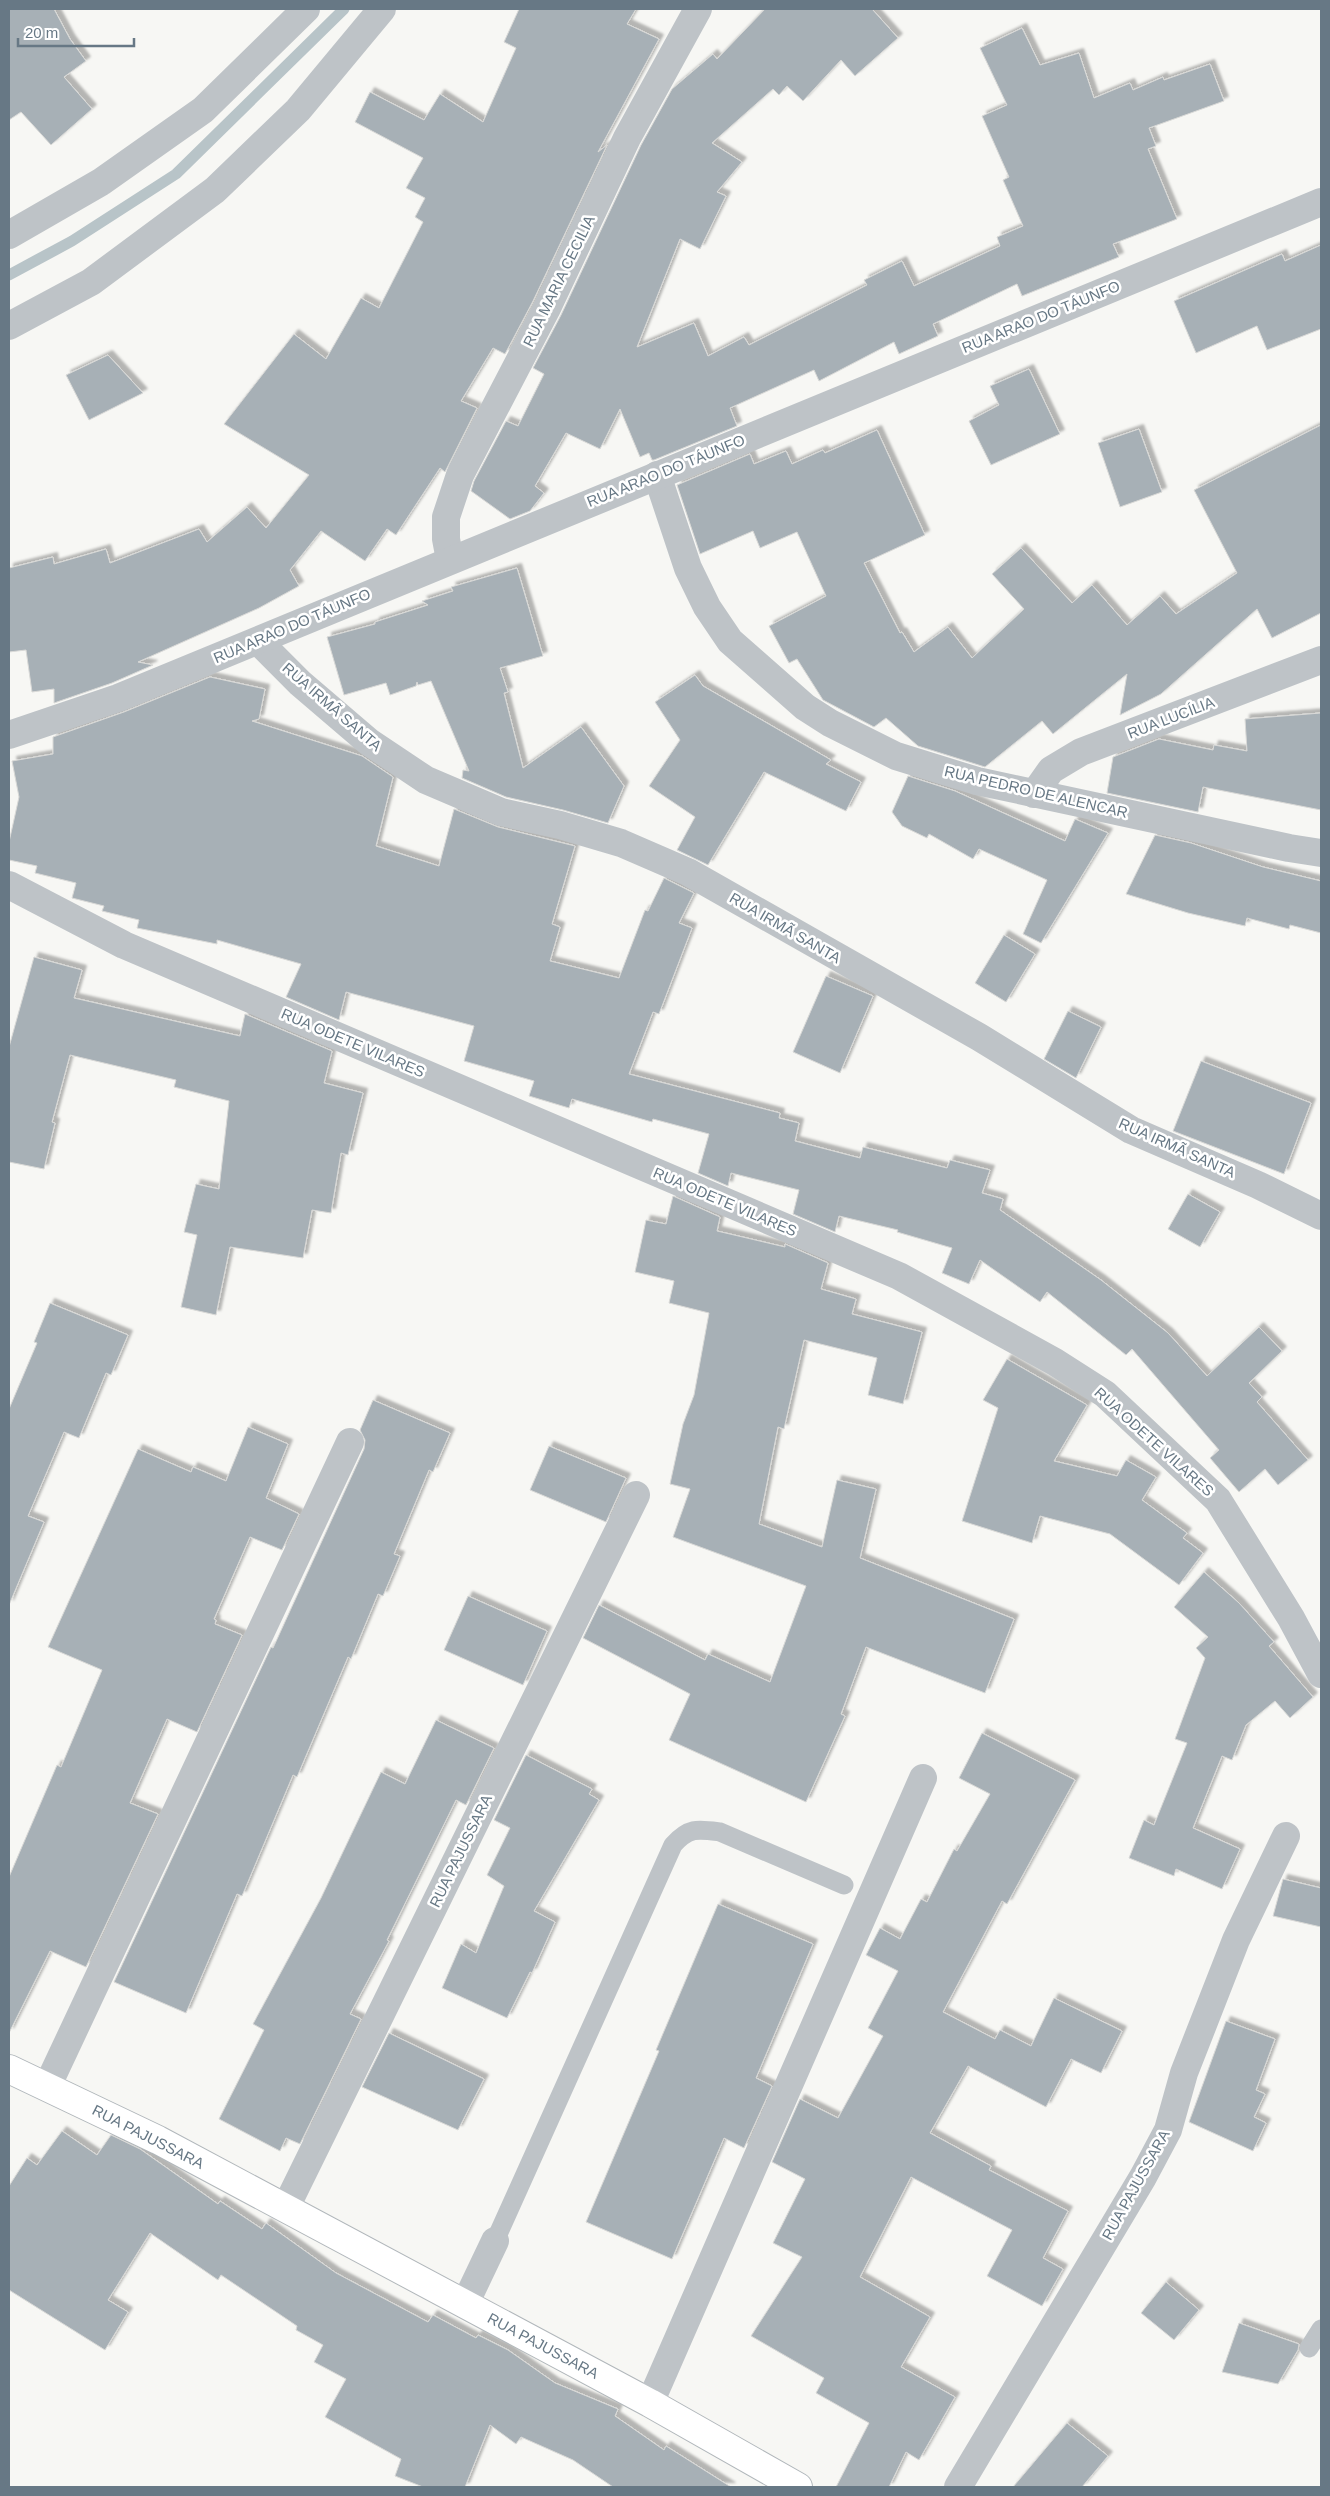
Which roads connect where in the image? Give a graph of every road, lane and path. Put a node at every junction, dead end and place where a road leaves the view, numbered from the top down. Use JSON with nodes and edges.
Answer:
{"nodes":[{"id":1,"x":306,"y":9,"type":"edge"},
{"id":2,"x":382,"y":9,"type":"edge"},
{"id":3,"x":698,"y":9,"type":"edge"},
{"id":4,"x":1321,"y":202,"type":"edge"},
{"id":5,"x":9,"y":235,"type":"edge"},
{"id":6,"x":9,"y":326,"type":"edge"},
{"id":7,"x":657,"y":475,"type":"junction"},
{"id":8,"x":450,"y":560,"type":"junction"},
{"id":9,"x":258,"y":641,"type":"junction"},
{"id":10,"x":1321,"y":660,"type":"edge"},
{"id":11,"x":9,"y":735,"type":"edge"},
{"id":12,"x":1034,"y":794,"type":"junction"},
{"id":13,"x":1321,"y":853,"type":"edge"},
{"id":14,"x":9,"y":885,"type":"edge"},
{"id":15,"x":1321,"y":1216,"type":"edge"},
{"id":16,"x":350,"y":1442,"type":"dead end"},
{"id":17,"x":636,"y":1495,"type":"dead end"},
{"id":18,"x":1321,"y":1674,"type":"edge"},
{"id":19,"x":923,"y":1778,"type":"dead end"},
{"id":20,"x":1286,"y":1836,"type":"dead end"},
{"id":21,"x":844,"y":1885,"type":"dead end"},
{"id":22,"x":9,"y":2069,"type":"edge"},
{"id":23,"x":47,"y":2087,"type":"junction"},
{"id":24,"x":286,"y":2207,"type":"junction"},
{"id":25,"x":495,"y":2241,"type":"joint"},
{"id":26,"x":465,"y":2304,"type":"junction"},
{"id":27,"x":1321,"y":2329,"type":"edge"},
{"id":28,"x":1309,"y":2348,"type":"dead end"},
{"id":29,"x":650,"y":2403,"type":"junction"},
{"id":30,"x":798,"y":2487,"type":"edge"},
{"id":31,"x":958,"y":2487,"type":"edge"}],
"edges":[{"from":1,"to":5,"type":"street"},
{"from":2,"to":6,"type":"street"},
{"from":3,"to":8,"type":"street","name":"RUA MARIA CECILIA"},
{"from":4,"to":7,"type":"street","name":"RUA ARAO DO TÁUNFO"},
{"from":7,"to":8,"type":"street","name":"RUA ARAO DO TÁUNFO"},
{"from":7,"to":12,"type":"street","name":"RUA PEDRO DE ALENCAR"},
{"from":8,"to":9,"type":"street","name":"RUA ARAO DO TÁUNFO"},
{"from":9,"to":11,"type":"street","name":"RUA ARAO DO TÁUNFO"},
{"from":9,"to":15,"type":"street","name":"RUA IRMÃ SANTA"},
{"from":10,"to":12,"type":"street","name":"RUA LUCÍLIA"},
{"from":12,"to":13,"type":"street","name":"RUA PEDRO DE ALENCAR"},
{"from":14,"to":18,"type":"street","name":"RUA ODETE VILARES"},
{"from":16,"to":23,"type":"street"},
{"from":17,"to":24,"type":"street","name":"RUA PAJUSSARA"},
{"from":19,"to":29,"type":"street"},
{"from":20,"to":31,"type":"street","name":"RUA PAJUSSARA"},
{"from":21,"to":25,"type":"lane"},
{"from":22,"to":23,"type":"main road","name":"RUA PAJUSSARA"},
{"from":23,"to":24,"type":"main road","name":"RUA PAJUSSARA"},
{"from":24,"to":26,"type":"main road","name":"RUA PAJUSSARA"},
{"from":25,"to":26,"type":"street"},
{"from":26,"to":29,"type":"main road","name":"RUA PAJUSSARA"},
{"from":27,"to":28,"type":"lane"},
{"from":29,"to":30,"type":"main road","name":"RUA PAJUSSARA"}]}
